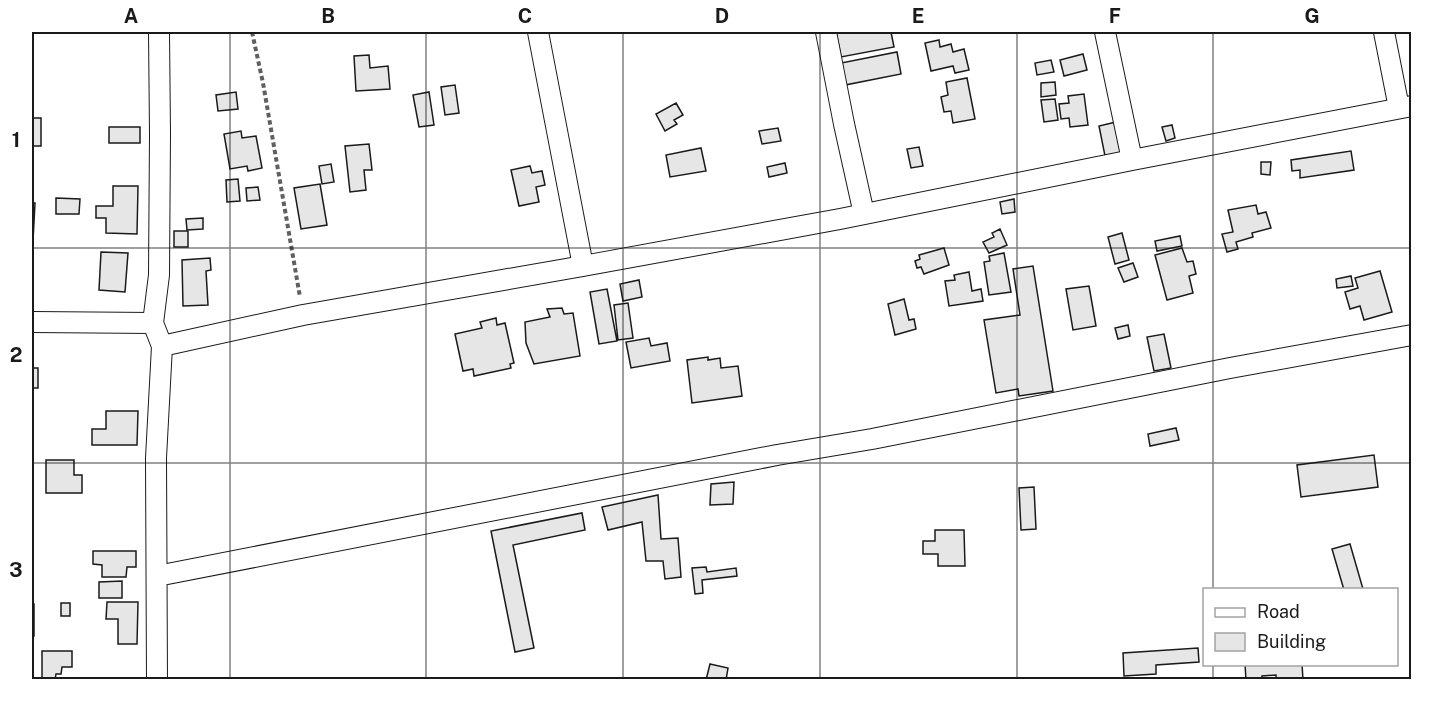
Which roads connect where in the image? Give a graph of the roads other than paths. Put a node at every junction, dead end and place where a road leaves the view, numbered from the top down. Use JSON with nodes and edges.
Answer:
{"nodes":[{"id":1,"x":159,"y":32,"type":"edge"},
{"id":2,"x":538,"y":32,"type":"edge"},
{"id":3,"x":826,"y":32,"type":"edge"},
{"id":4,"x":1105,"y":32,"type":"edge"},
{"id":5,"x":1384,"y":32,"type":"edge"},
{"id":6,"x":1405,"y":107,"type":"edge"},
{"id":7,"x":1132,"y":160,"type":"junction"},
{"id":8,"x":864,"y":214,"type":"junction"},
{"id":9,"x":583,"y":266,"type":"junction"},
{"id":10,"x":32,"y":322,"type":"edge"},
{"id":11,"x":153,"y":323,"type":"junction"},
{"id":12,"x":1412,"y":334,"type":"edge"},
{"id":13,"x":162,"y":346,"type":"junction"},
{"id":14,"x":157,"y":576,"type":"junction"},
{"id":15,"x":157,"y":680,"type":"edge"}],
"edges":[{"from":1,"to":11,"type":"street"},
{"from":2,"to":9,"type":"street"},
{"from":3,"to":8,"type":"street"},
{"from":4,"to":7,"type":"street"},
{"from":5,"to":6,"type":"street"},
{"from":6,"to":7,"type":"street"},
{"from":7,"to":8,"type":"street"},
{"from":8,"to":9,"type":"street"},
{"from":9,"to":13,"type":"street"},
{"from":10,"to":11,"type":"street"},
{"from":11,"to":13,"type":"street"},
{"from":12,"to":14,"type":"street"},
{"from":13,"to":14,"type":"street"},
{"from":14,"to":15,"type":"street"}]}
